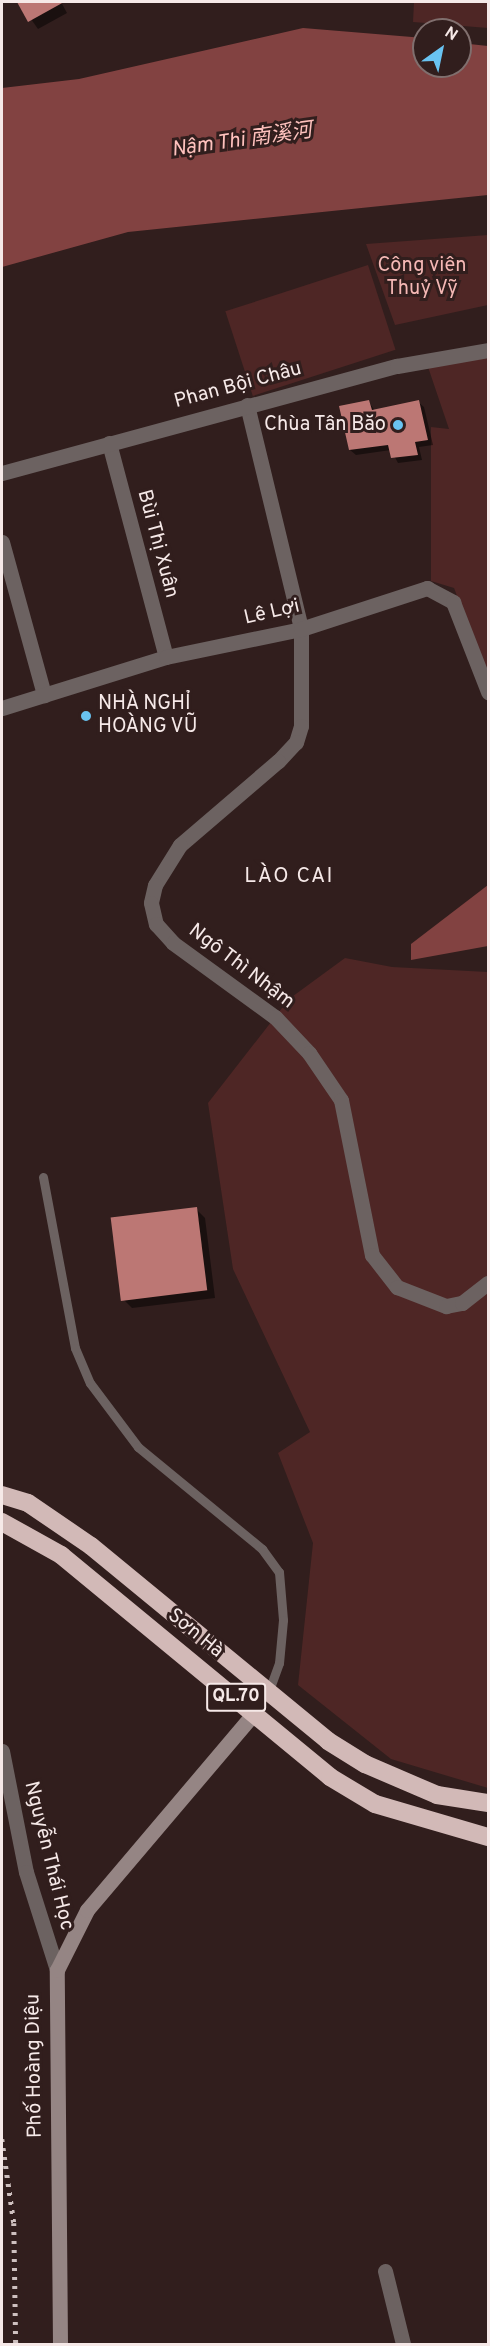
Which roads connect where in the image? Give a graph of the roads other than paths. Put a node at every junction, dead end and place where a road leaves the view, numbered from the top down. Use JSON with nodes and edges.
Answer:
{"nodes":[{"id":1,"x":489,"y":350,"type":"edge"},
{"id":2,"x":247,"y":405,"type":"junction"},
{"id":3,"x":109,"y":443,"type":"junction"},
{"id":4,"x":2,"y":473,"type":"edge"},
{"id":5,"x":2,"y":543,"type":"edge"},
{"id":6,"x":301,"y":629,"type":"junction"},
{"id":7,"x":165,"y":657,"type":"junction"},
{"id":8,"x":489,"y":692,"type":"edge"},
{"id":9,"x":44,"y":695,"type":"junction"},
{"id":10,"x":2,"y":708,"type":"edge"},
{"id":11,"x":43,"y":1177,"type":"dead end"},
{"id":12,"x":489,"y":1283,"type":"edge"},
{"id":13,"x":2,"y":1495,"type":"edge"},
{"id":14,"x":2,"y":1522,"type":"edge"},
{"id":15,"x":269,"y":1690,"type":"junction"},
{"id":16,"x":255,"y":1712,"type":"junction"},
{"id":17,"x":2,"y":1751,"type":"edge"},
{"id":18,"x":489,"y":1803,"type":"edge"},
{"id":19,"x":489,"y":1837,"type":"edge"},
{"id":20,"x":57,"y":1970,"type":"junction"},
{"id":21,"x":385,"y":2271,"type":"dead end"},
{"id":22,"x":60,"y":2344,"type":"edge"},
{"id":23,"x":403,"y":2344,"type":"edge"}],
"edges":[{"from":1,"to":2,"type":"street","name":"Phan Bội Châu"},
{"from":2,"to":3,"type":"street","name":"Phan Bội Châu"},
{"from":2,"to":6,"type":"street","name":"Ngô Thì Nhậm"},
{"from":3,"to":4,"type":"street","name":"Phan Bội Châu"},
{"from":3,"to":7,"type":"street","name":"Bùi Thị Xuân"},
{"from":5,"to":9,"type":"street"},
{"from":6,"to":7,"type":"street","name":"Lê Lợi"},
{"from":6,"to":8,"type":"street","name":"Lê Lợi"},
{"from":6,"to":12,"type":"street","name":"Ngô Thì Nhậm"},
{"from":7,"to":9,"type":"street","name":"Lê Lợi"},
{"from":9,"to":10,"type":"street","name":"Lê Lợi"},
{"from":11,"to":15,"type":"lane"},
{"from":13,"to":15,"type":"highway","name":"Sơn Hà","number":"QL.70"},
{"from":14,"to":16,"type":"highway","name":"Sơn Hà","number":"QL.70"},
{"from":15,"to":16,"type":"highway"},
{"from":15,"to":18,"type":"highway","name":"Sơn Hà","number":"QL.70"},
{"from":16,"to":19,"type":"highway","name":"Sơn Hà","number":"QL.70"},
{"from":16,"to":20,"type":"street","name":"Phố Hoàng Diệu"},
{"from":17,"to":20,"type":"street","name":"Nguyễn Thái Học"},
{"from":20,"to":22,"type":"street","name":"Phố Hoàng Diệu"},
{"from":21,"to":23,"type":"street"}]}
